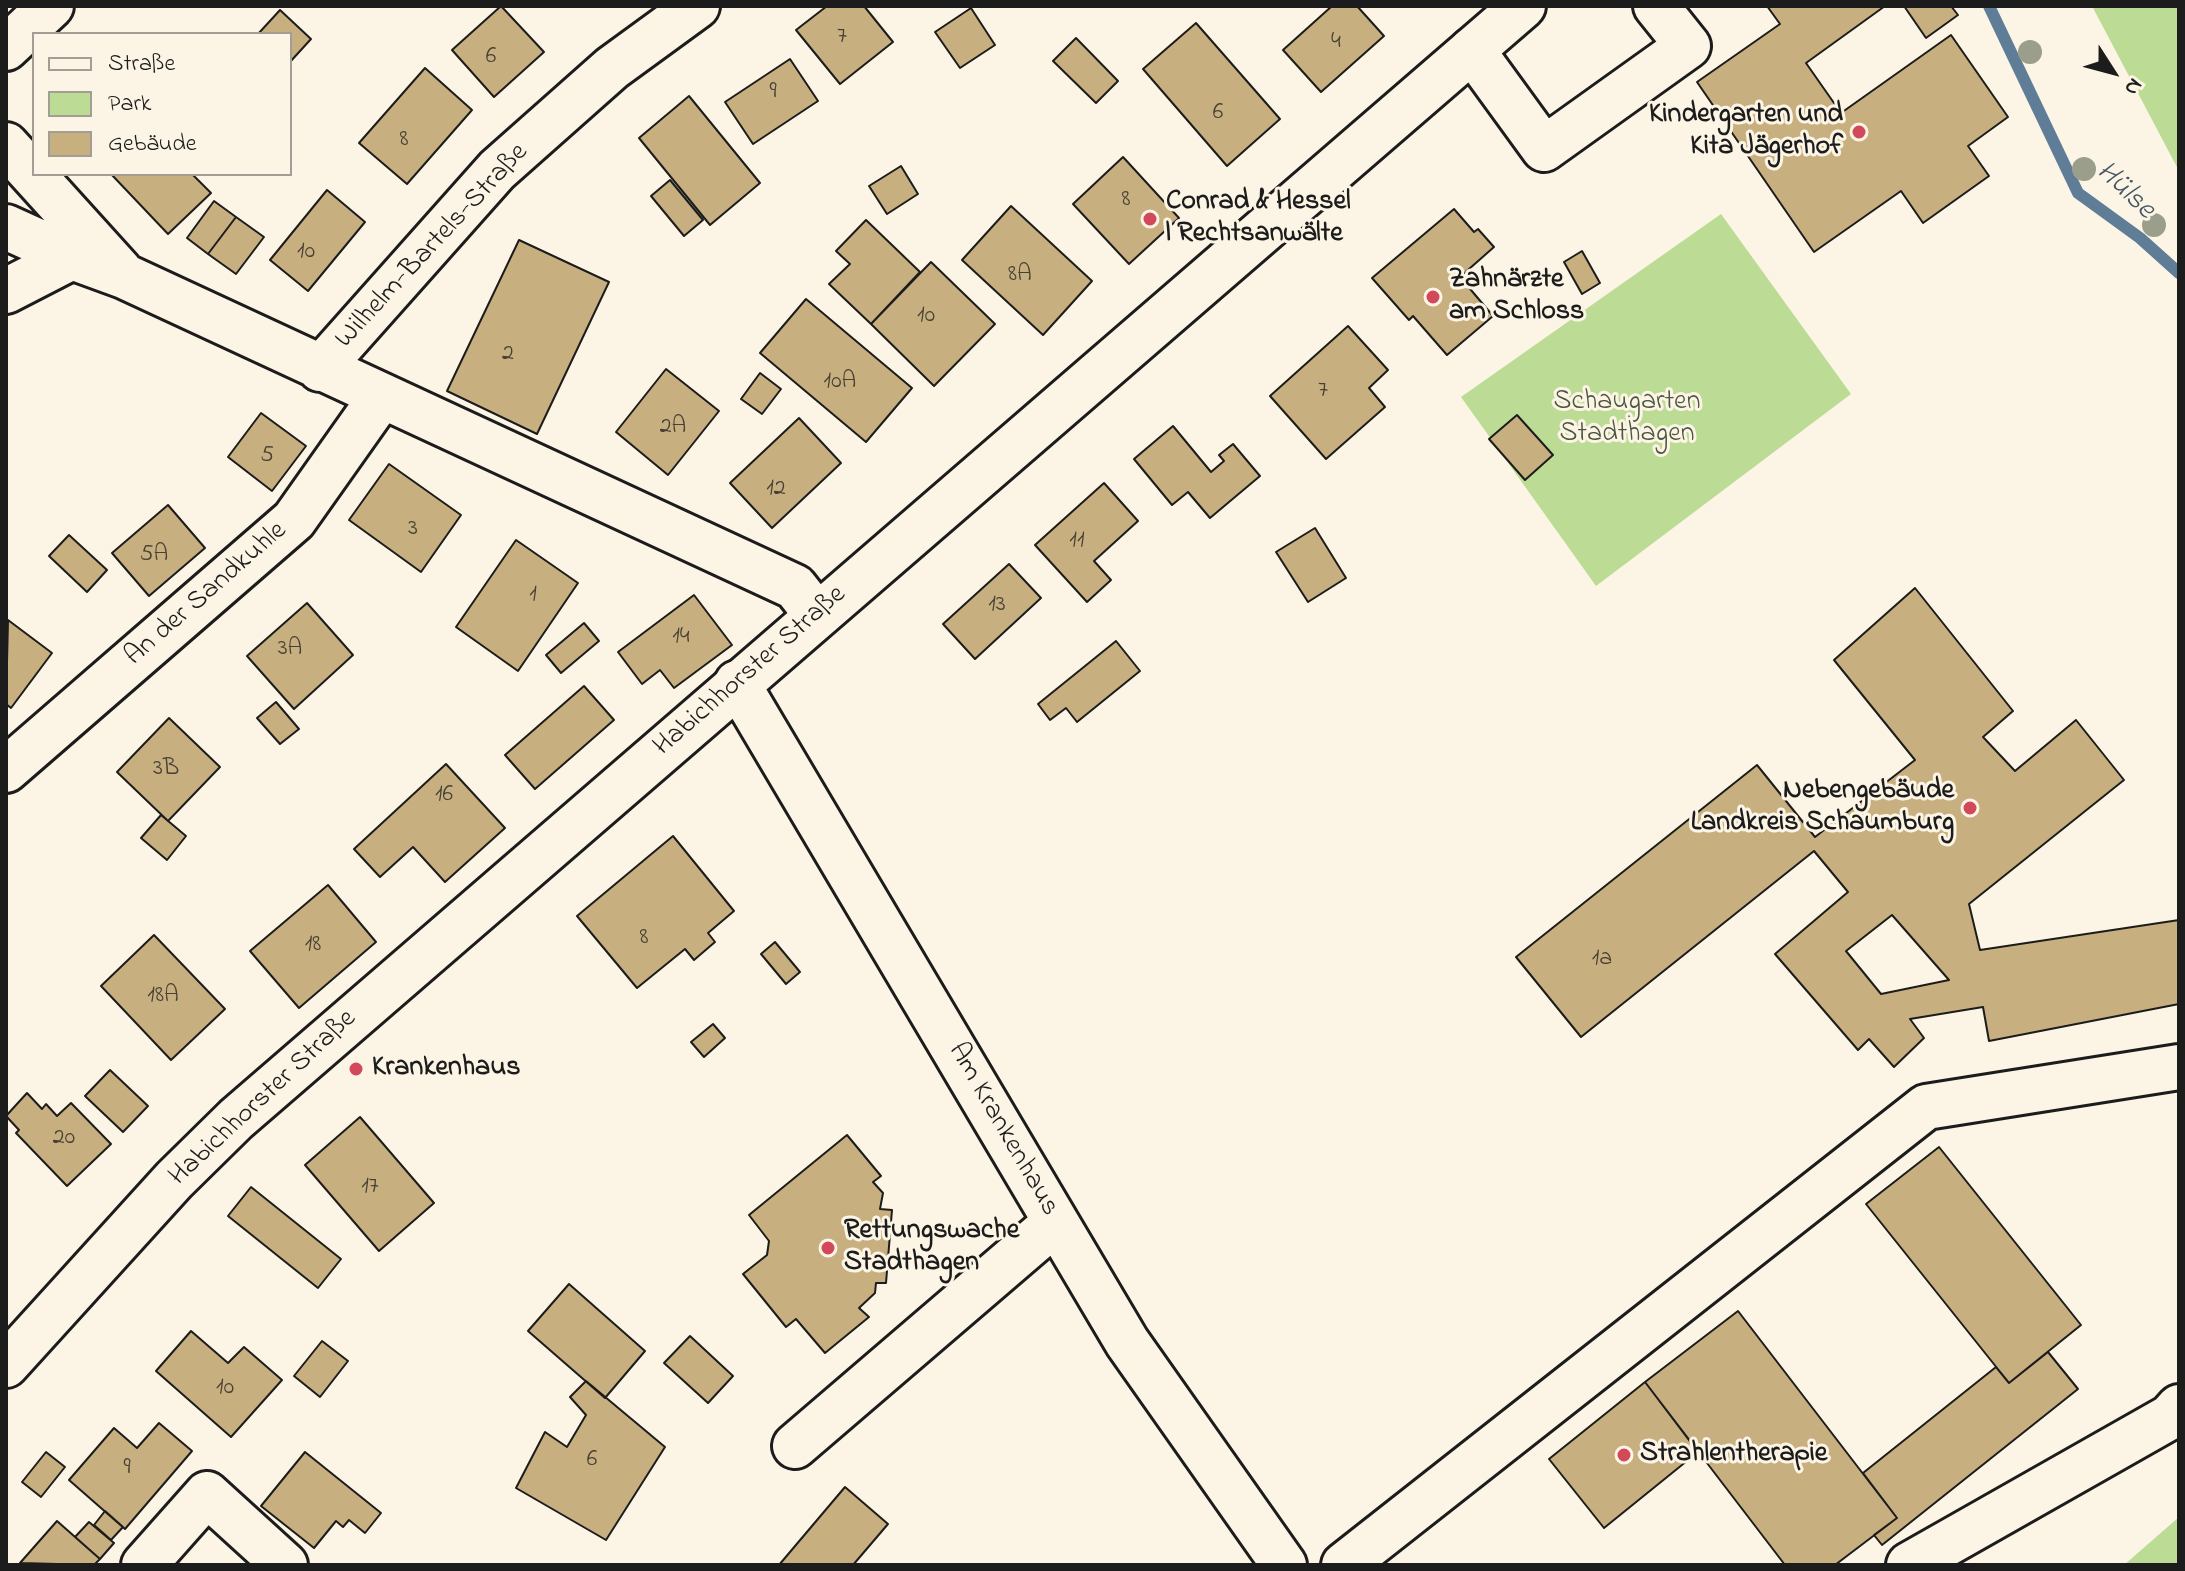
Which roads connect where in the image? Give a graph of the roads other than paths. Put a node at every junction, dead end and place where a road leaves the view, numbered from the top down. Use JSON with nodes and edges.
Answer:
{"nodes":[{"id":1,"x":51,"y":6,"type":"edge"},
{"id":2,"x":697,"y":6,"type":"edge"},
{"id":3,"x":1523,"y":6,"type":"edge"},
{"id":4,"x":1656,"y":6,"type":"edge"},
{"id":5,"x":6,"y":48,"type":"edge"},
{"id":6,"x":1472,"y":50,"type":"junction"},
{"id":7,"x":6,"y":145,"type":"edge"},
{"id":8,"x":32,"y":174,"type":"edge"},
{"id":9,"x":34,"y":176,"type":"edge"},
{"id":10,"x":6,"y":227,"type":"edge"},
{"id":11,"x":72,"y":257,"type":"junction"},
{"id":12,"x":124,"y":276,"type":"junction"},
{"id":13,"x":6,"y":291,"type":"edge"},
{"id":14,"x":320,"y":369,"type":"junction"},
{"id":15,"x":381,"y":397,"type":"junction"},
{"id":16,"x":817,"y":615,"type":"junction"},
{"id":17,"x":737,"y":683,"type":"junction"},
{"id":18,"x":6,"y":770,"type":"edge"},
{"id":19,"x":2179,"y":1067,"type":"edge"},
{"id":20,"x":1056,"y":1222,"type":"junction"},
{"id":21,"x":6,"y":1365,"type":"edge"},
{"id":22,"x":2179,"y":1407,"type":"edge"},
{"id":23,"x":795,"y":1446,"type":"dead end"},
{"id":24,"x":144,"y":1565,"type":"edge"},
{"id":25,"x":285,"y":1565,"type":"edge"},
{"id":26,"x":1284,"y":1565,"type":"edge"},
{"id":27,"x":1344,"y":1565,"type":"edge"},
{"id":28,"x":1909,"y":1565,"type":"edge"}],
"edges":[{"from":1,"to":5,"type":"street"},
{"from":2,"to":14,"type":"street","name":"Wilhelm-Bartels-Straße"},
{"from":3,"to":6,"type":"street","name":"Habichhorster Straße"},
{"from":4,"to":6,"type":"street"},
{"from":6,"to":16,"type":"street","name":"Habichhorster Straße"},
{"from":7,"to":8,"type":"street"},
{"from":9,"to":12,"type":"street"},
{"from":10,"to":11,"type":"street"},
{"from":11,"to":12,"type":"street"},
{"from":11,"to":13,"type":"street"},
{"from":12,"to":14,"type":"street"},
{"from":14,"to":15,"type":"street"},
{"from":15,"to":16,"type":"street"},
{"from":15,"to":18,"type":"street","name":"An der Sandkuhle"},
{"from":16,"to":17,"type":"street","name":"Habichhorster Straße"},
{"from":17,"to":20,"type":"street","name":"Am Krankenhaus"},
{"from":17,"to":21,"type":"street","name":"Habichhorster Straße"},
{"from":19,"to":27,"type":"street"},
{"from":20,"to":23,"type":"street"},
{"from":20,"to":26,"type":"street","name":"Am Krankenhaus"},
{"from":22,"to":28,"type":"street"},
{"from":24,"to":25,"type":"street"}]}
